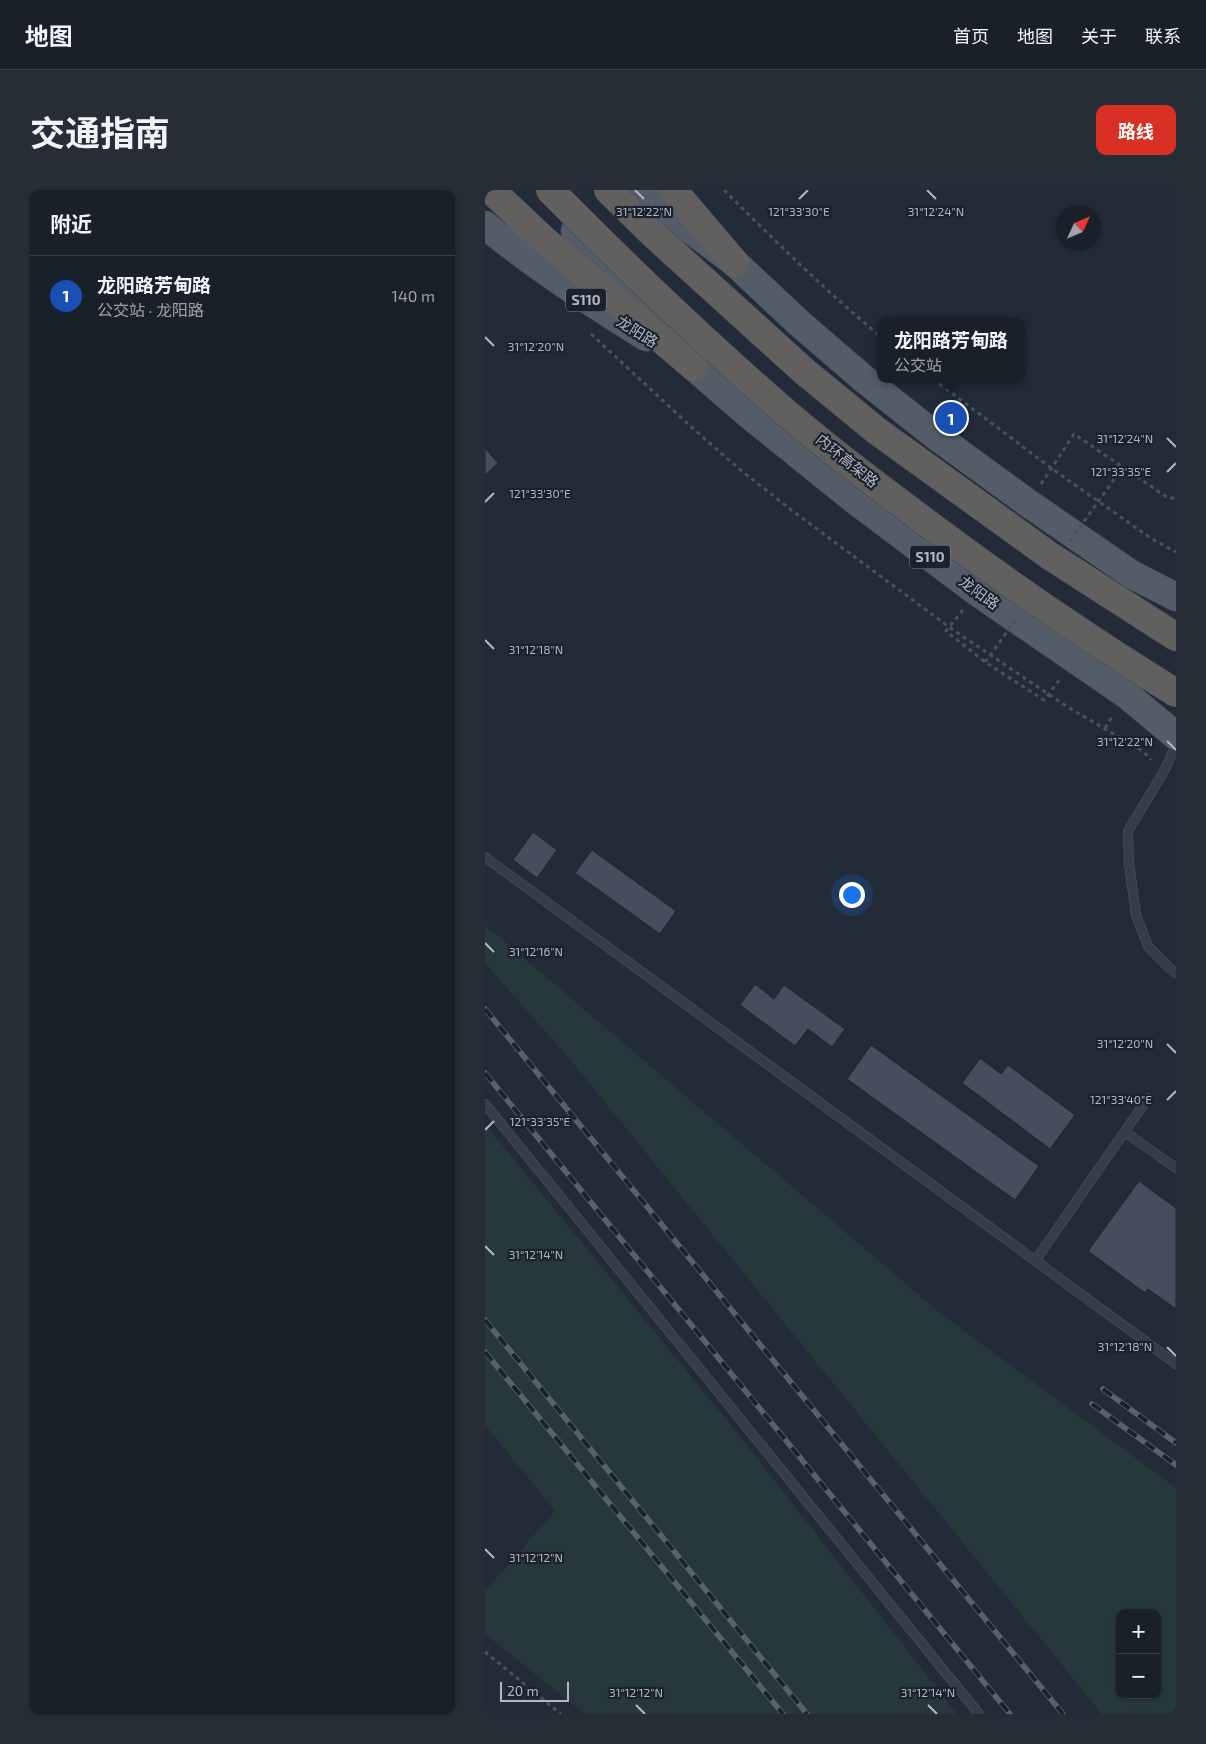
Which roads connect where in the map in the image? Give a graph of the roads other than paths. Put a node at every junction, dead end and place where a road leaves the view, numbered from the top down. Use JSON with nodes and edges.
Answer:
{"nodes":[{"id":1,"x":491,"y":190,"type":"edge"},
{"id":2,"x":537,"y":190,"type":"edge"},
{"id":3,"x":550,"y":190,"type":"edge"},
{"id":4,"x":608,"y":190,"type":"edge"},
{"id":5,"x":638,"y":190,"type":"edge"},
{"id":6,"x":673,"y":190,"type":"edge"},
{"id":7,"x":684,"y":190,"type":"edge"},
{"id":8,"x":485,"y":225,"type":"edge"},
{"id":9,"x":735,"y":263,"type":"junction"},
{"id":10,"x":694,"y":366,"type":"junction"},
{"id":11,"x":1176,"y":597,"type":"edge"},
{"id":12,"x":1176,"y":637,"type":"edge"},
{"id":13,"x":1176,"y":693,"type":"edge"},
{"id":14,"x":1176,"y":736,"type":"edge"},
{"id":15,"x":1176,"y":746,"type":"edge"},
{"id":16,"x":485,"y":857,"type":"edge"},
{"id":17,"x":1176,"y":973,"type":"edge"},
{"id":18,"x":1148,"y":1098,"type":"dead end"},
{"id":19,"x":485,"y":1104,"type":"edge"},
{"id":20,"x":1125,"y":1132,"type":"junction"},
{"id":21,"x":1176,"y":1168,"type":"edge"},
{"id":22,"x":1035,"y":1261,"type":"junction"},
{"id":23,"x":1176,"y":1364,"type":"edge"},
{"id":24,"x":979,"y":1714,"type":"edge"}],
"edges":[{"from":1,"to":10,"type":"highway"},
{"from":2,"to":10,"type":"main road","name":"龙阳路","number":"S110"},
{"from":3,"to":13,"type":"highway","name":"内环高架路","bridge":true},
{"from":4,"to":12,"type":"highway","bridge":true},
{"from":5,"to":9,"type":"main road"},
{"from":6,"to":9,"type":"highway"},
{"from":7,"to":9,"type":"main road"},
{"from":8,"to":10,"type":"main road","name":"龙阳路","number":"S110"},
{"from":9,"to":11,"type":"main road"},
{"from":10,"to":14,"type":"main road","name":"龙阳路","number":"S110"},
{"from":15,"to":17,"type":"lane"},
{"from":16,"to":22,"type":"lane"},
{"from":18,"to":20,"type":"lane"},
{"from":19,"to":24,"type":"lane"},
{"from":20,"to":21,"type":"lane"},
{"from":20,"to":22,"type":"lane"},
{"from":22,"to":23,"type":"lane"}]}
